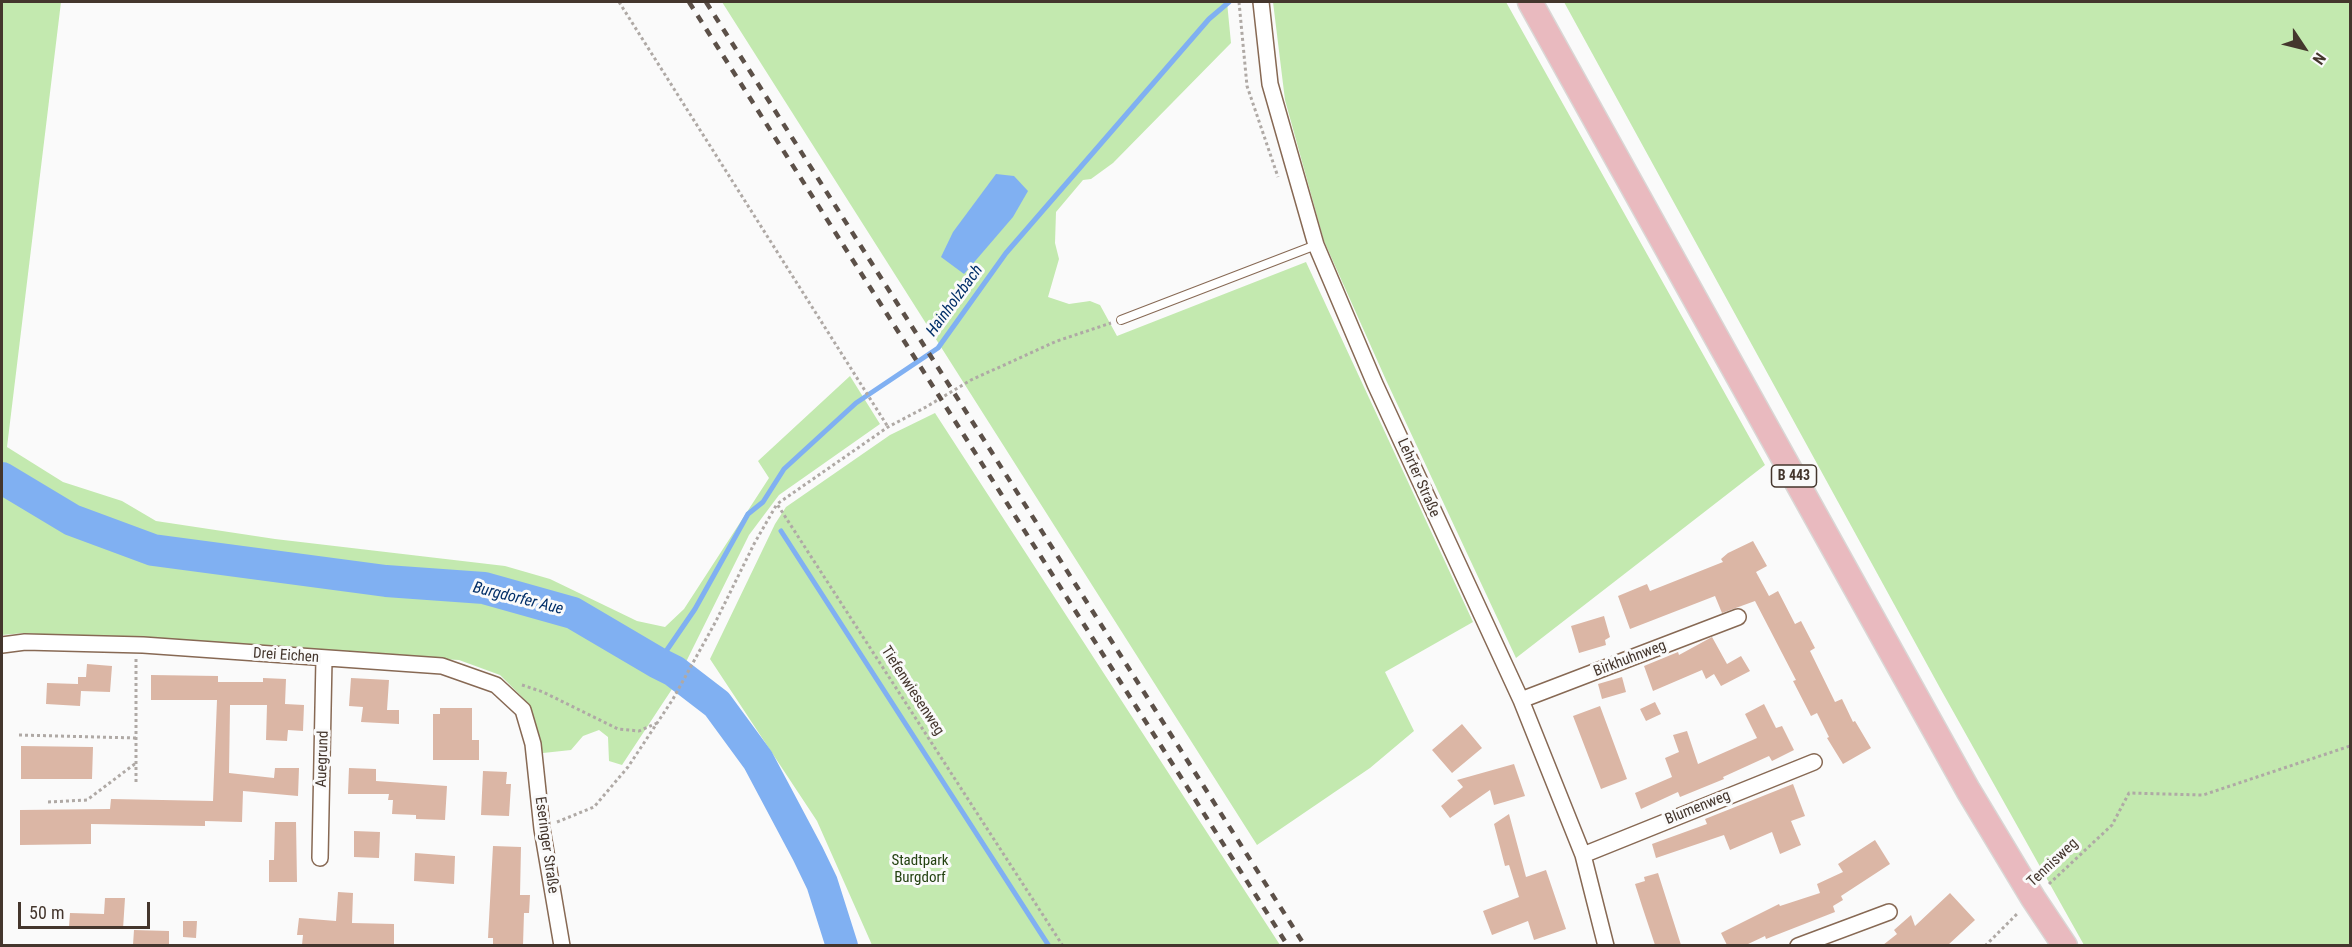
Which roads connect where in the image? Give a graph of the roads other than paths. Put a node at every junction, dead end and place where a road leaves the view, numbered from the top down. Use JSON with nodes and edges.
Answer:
{"nodes":[{"id":1,"x":1261,"y":2,"type":"edge"},
{"id":2,"x":1530,"y":2,"type":"edge"},
{"id":3,"x":1316,"y":245,"type":"junction"},
{"id":4,"x":1121,"y":320,"type":"road end"},
{"id":5,"x":1738,"y":617,"type":"dead end"},
{"id":6,"x":2,"y":645,"type":"edge"},
{"id":7,"x":324,"y":659,"type":"junction"},
{"id":8,"x":1521,"y":700,"type":"junction"},
{"id":9,"x":533,"y":744,"type":"joint"},
{"id":10,"x":1814,"y":762,"type":"dead end"},
{"id":11,"x":1583,"y":855,"type":"junction"},
{"id":12,"x":320,"y":858,"type":"dead end"},
{"id":13,"x":1888,"y":912,"type":"dead end"},
{"id":14,"x":562,"y":945,"type":"edge"},
{"id":15,"x":1606,"y":945,"type":"edge"},
{"id":16,"x":1798,"y":945,"type":"edge"},
{"id":17,"x":2065,"y":945,"type":"edge"}],
"edges":[{"from":1,"to":3,"type":"street","name":"Lehrter Straße"},
{"from":2,"to":17,"type":"main road","number":"B 443"},
{"from":3,"to":4,"type":"lane"},
{"from":3,"to":8,"type":"street","name":"Lehrter Straße"},
{"from":5,"to":8,"type":"street","name":"Birkhuhnweg"},
{"from":6,"to":7,"type":"street","name":"Drei Eichen"},
{"from":7,"to":9,"type":"street","name":"Drei Eichen"},
{"from":7,"to":12,"type":"street","name":"Auegrund"},
{"from":8,"to":11,"type":"street","name":"Lehrter Straße"},
{"from":9,"to":14,"type":"street","name":"Eseringer Straße"},
{"from":10,"to":11,"type":"street","name":"Blumenweg"},
{"from":11,"to":15,"type":"street","name":"Lehrter Straße"},
{"from":13,"to":16,"type":"street"}]}
